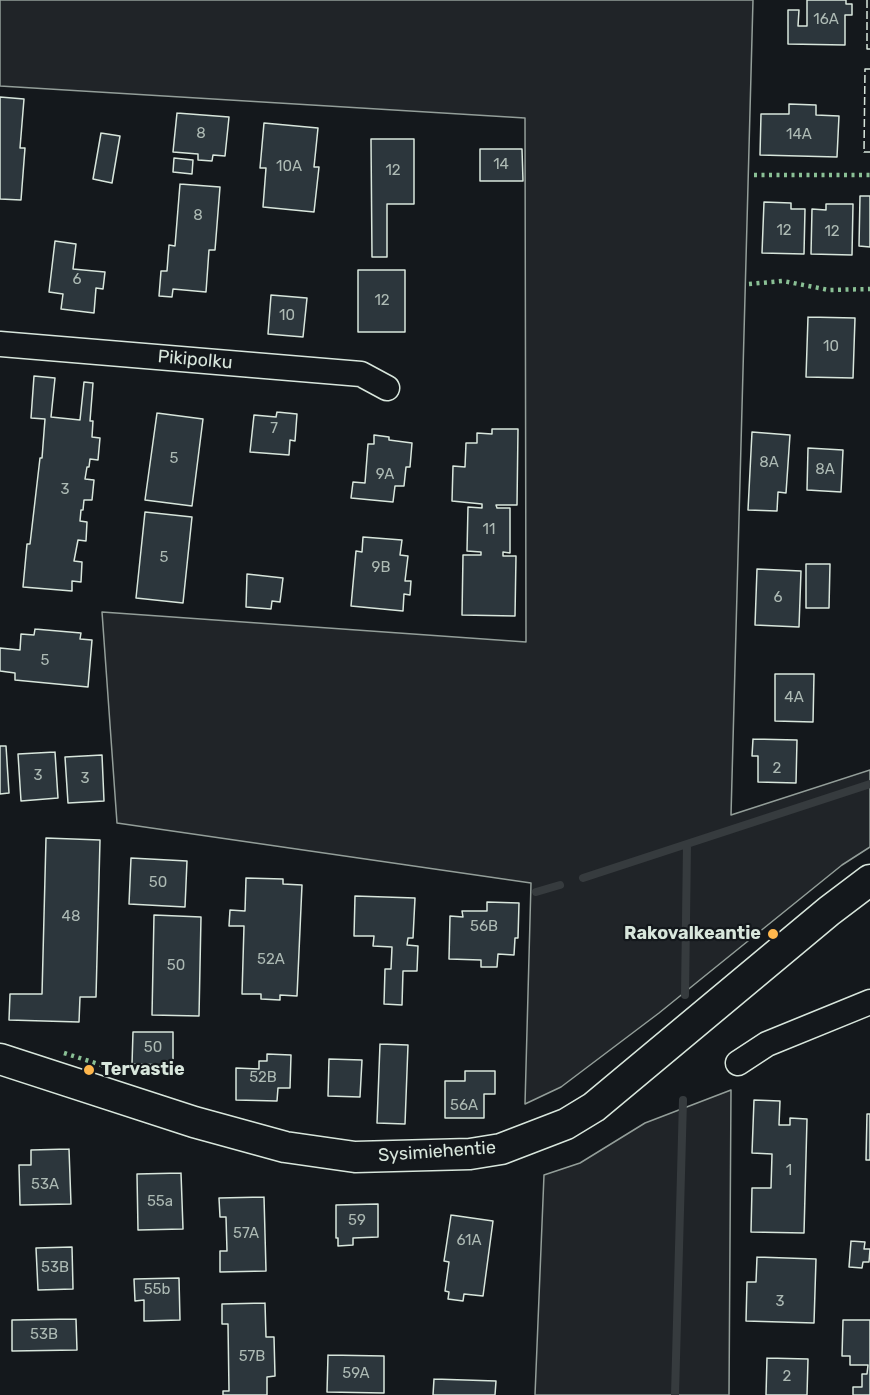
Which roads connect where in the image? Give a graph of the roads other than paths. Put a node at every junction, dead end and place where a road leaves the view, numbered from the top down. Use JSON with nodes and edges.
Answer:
{"nodes":[{"id":1,"x":0,"y":344,"type":"edge"},
{"id":2,"x":387,"y":388,"type":"dead end"},
{"id":3,"x":870,"y":880,"type":"edge"},
{"id":4,"x":870,"y":1002,"type":"edge"},
{"id":5,"x":0,"y":1059,"type":"edge"},
{"id":6,"x":738,"y":1063,"type":"dead end"}],
"edges":[{"from":1,"to":2,"type":"street","name":"Pikipolku"},
{"from":3,"to":5,"type":"street","name":"Sysimiehentie"},
{"from":4,"to":6,"type":"street"}]}
